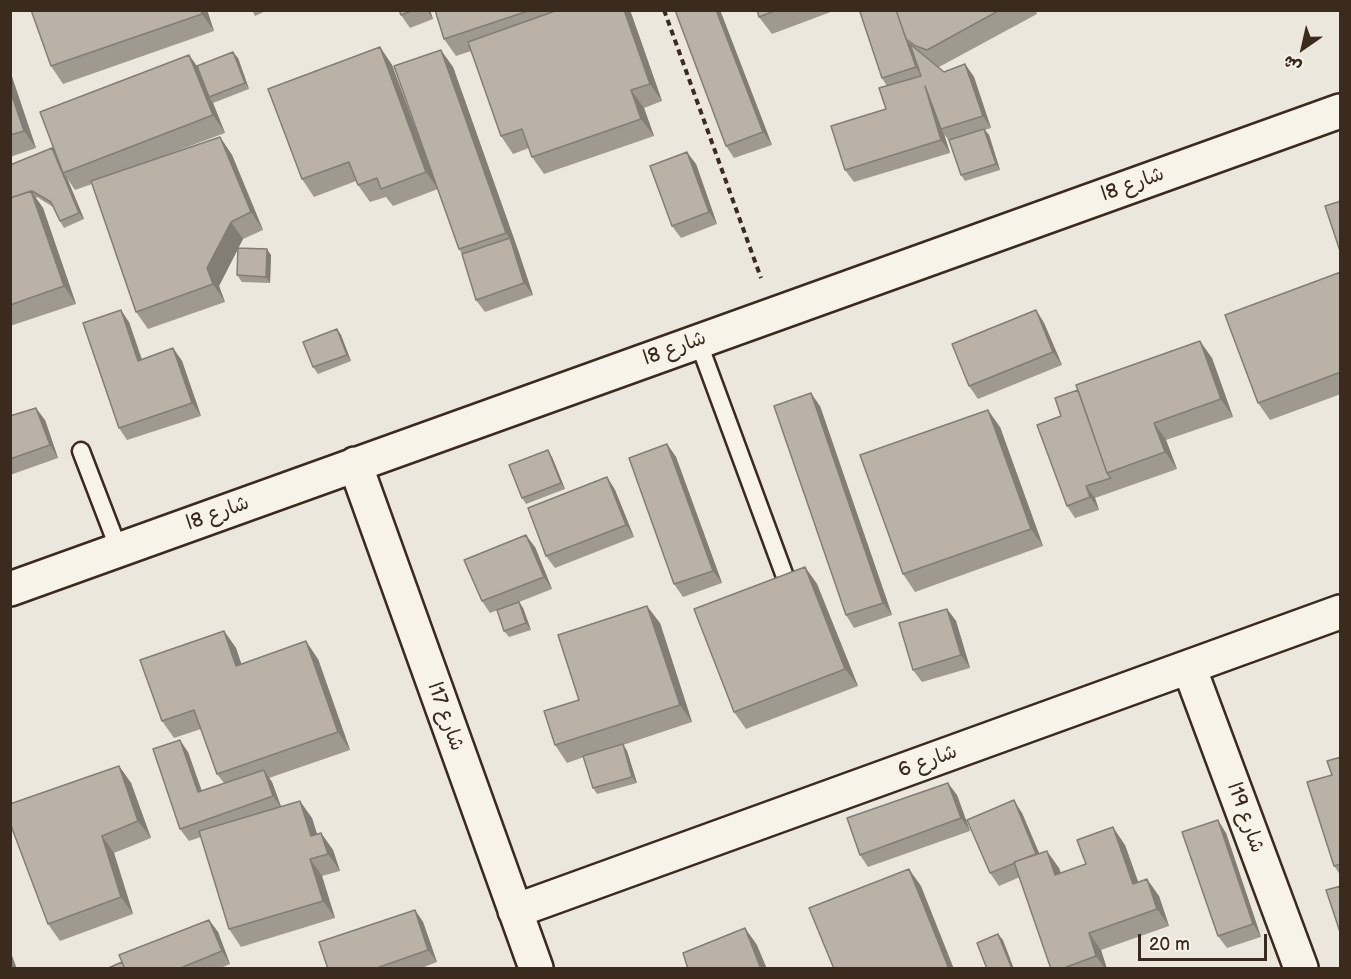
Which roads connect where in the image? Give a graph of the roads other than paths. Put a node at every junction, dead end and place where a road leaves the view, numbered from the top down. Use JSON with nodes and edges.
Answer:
{"nodes":[{"id":1,"x":1341,"y":111,"type":"edge"},
{"id":2,"x":698,"y":341,"type":"junction"},
{"id":3,"x":81,"y":451,"type":"dead end"},
{"id":4,"x":355,"y":464,"type":"junction"},
{"id":5,"x":119,"y":549,"type":"junction"},
{"id":6,"x":787,"y":582,"type":"edge"},
{"id":7,"x":10,"y":589,"type":"edge"},
{"id":8,"x":1341,"y":612,"type":"edge"},
{"id":9,"x":1189,"y":667,"type":"junction"},
{"id":10,"x":515,"y":911,"type":"junction"},
{"id":11,"x":536,"y":969,"type":"edge"},
{"id":12,"x":1301,"y":969,"type":"edge"}],
"edges":[{"from":1,"to":2,"type":"street","name":"شارع 8ا"},
{"from":2,"to":4,"type":"street","name":"شارع 8ا"},
{"from":2,"to":6,"type":"lane"},
{"from":3,"to":5,"type":"lane"},
{"from":4,"to":5,"type":"street","name":"شارع 8ا"},
{"from":4,"to":10,"type":"street","name":"شارع 17ا"},
{"from":5,"to":7,"type":"street","name":"شارع 8ا"},
{"from":8,"to":9,"type":"street","name":"شارع 6"},
{"from":9,"to":10,"type":"street","name":"شارع 6"},
{"from":9,"to":12,"type":"street","name":"شارع 19ا"},
{"from":10,"to":11,"type":"street","name":"شارع 17ا"}]}
